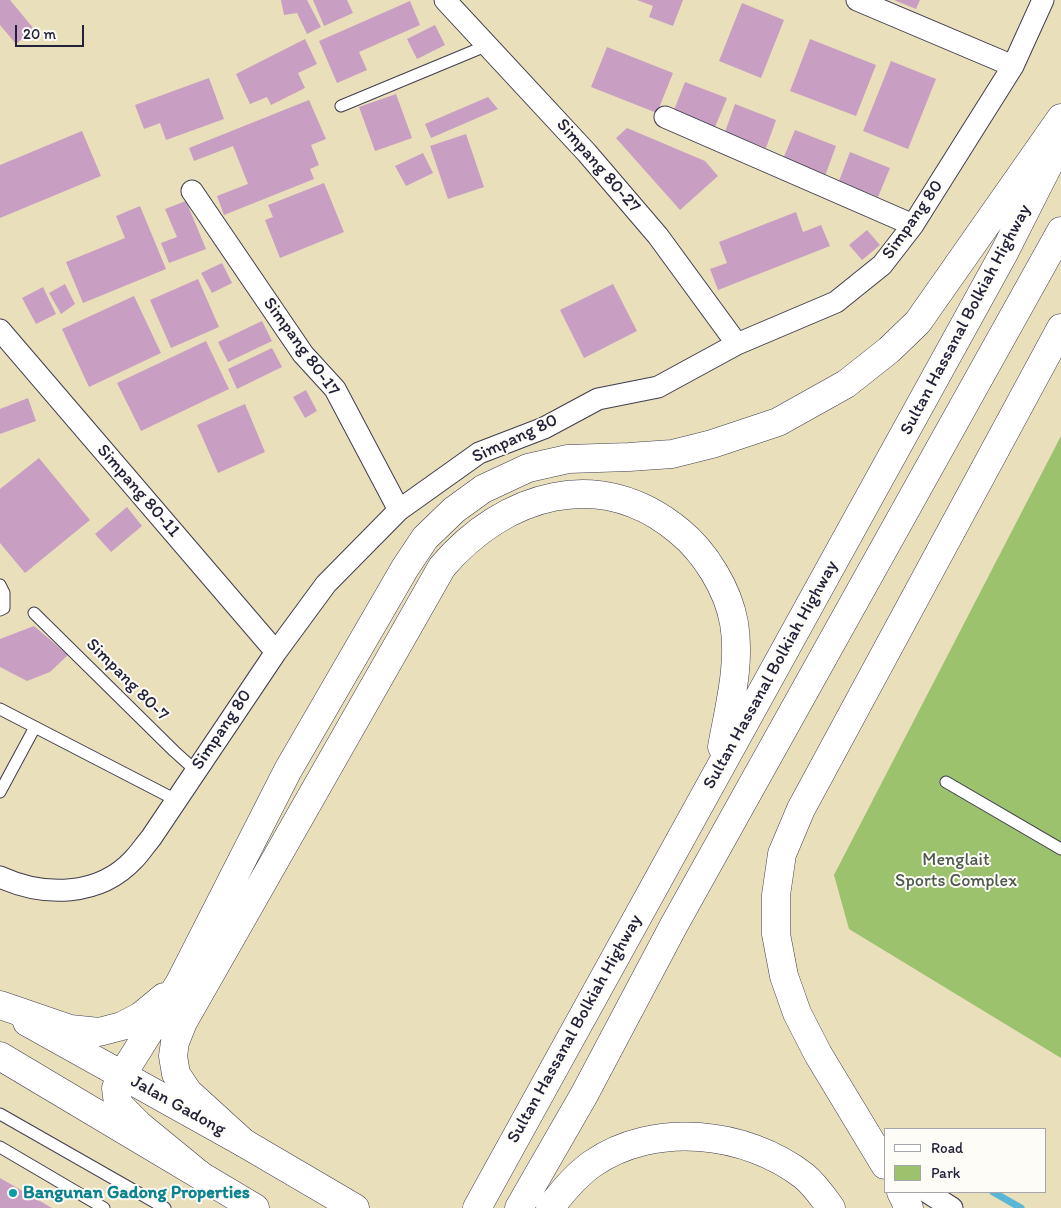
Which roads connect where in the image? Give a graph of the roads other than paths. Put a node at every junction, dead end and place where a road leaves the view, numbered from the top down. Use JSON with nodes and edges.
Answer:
{"nodes":[{"id":1,"x":445,"y":0,"type":"edge"},
{"id":2,"x":857,"y":0,"type":"edge"},
{"id":3,"x":1043,"y":0,"type":"edge"},
{"id":4,"x":488,"y":45,"type":"junction"},
{"id":5,"x":1013,"y":66,"type":"junction"},
{"id":6,"x":341,"y":106,"type":"dead end"},
{"id":7,"x":665,"y":117,"type":"dead end"},
{"id":8,"x":1061,"y":118,"type":"edge"},
{"id":9,"x":1061,"y":139,"type":"edge"},
{"id":10,"x":192,"y":191,"type":"dead end"},
{"id":11,"x":913,"y":225,"type":"junction"},
{"id":12,"x":1061,"y":231,"type":"edge"},
{"id":13,"x":1061,"y":328,"type":"edge"},
{"id":14,"x":0,"y":330,"type":"edge"},
{"id":15,"x":737,"y":344,"type":"junction"},
{"id":16,"x":399,"y":510,"type":"junction"},
{"id":17,"x":0,"y":585,"type":"edge"},
{"id":18,"x":0,"y":610,"type":"edge"},
{"id":19,"x":34,"y":612,"type":"dead end"},
{"id":20,"x":276,"y":652,"type":"junction"},
{"id":21,"x":0,"y":708,"type":"edge"},
{"id":22,"x":35,"y":727,"type":"junction"},
{"id":23,"x":718,"y":768,"type":"junction"},
{"id":24,"x":195,"y":770,"type":"junction"},
{"id":25,"x":946,"y":782,"type":"dead end"},
{"id":26,"x":0,"y":792,"type":"edge"},
{"id":27,"x":176,"y":800,"type":"junction"},
{"id":28,"x":1061,"y":849,"type":"edge"},
{"id":29,"x":0,"y":877,"type":"edge"},
{"id":30,"x":179,"y":984,"type":"junction"},
{"id":31,"x":0,"y":1006,"type":"edge"},
{"id":32,"x":0,"y":1056,"type":"edge"},
{"id":33,"x":122,"y":1075,"type":"junction"},
{"id":34,"x":0,"y":1114,"type":"edge"},
{"id":35,"x":244,"y":1143,"type":"junction"},
{"id":36,"x":0,"y":1147,"type":"edge"},
{"id":37,"x":882,"y":1158,"type":"edge"},
{"id":38,"x":200,"y":1175,"type":"junction"},
{"id":39,"x":902,"y":1193,"type":"edge"},
{"id":40,"x":929,"y":1193,"type":"edge"},
{"id":41,"x":826,"y":1201,"type":"edge"},
{"id":42,"x":104,"y":1208,"type":"edge"},
{"id":43,"x":165,"y":1208,"type":"edge"},
{"id":44,"x":255,"y":1208,"type":"edge"},
{"id":45,"x":355,"y":1208,"type":"edge"},
{"id":46,"x":477,"y":1208,"type":"edge"},
{"id":47,"x":519,"y":1208,"type":"edge"},
{"id":48,"x":550,"y":1208,"type":"edge"},
{"id":49,"x":909,"y":1208,"type":"edge"},
{"id":50,"x":952,"y":1208,"type":"edge"}],
"edges":[{"from":1,"to":4,"type":"street","name":"Simpang 80-27"},
{"from":2,"to":5,"type":"street"},
{"from":3,"to":5,"type":"street","name":"Simpang 80"},
{"from":4,"to":6,"type":"lane"},
{"from":4,"to":15,"type":"street","name":"Simpang 80-27"},
{"from":5,"to":11,"type":"street","name":"Simpang 80"},
{"from":7,"to":11,"type":"street"},
{"from":8,"to":30,"type":"main road"},
{"from":9,"to":23,"type":"main road","name":"Sultan Hassanal Bolkiah Highway"},
{"from":10,"to":16,"type":"street","name":"Simpang 80-17"},
{"from":11,"to":15,"type":"street","name":"Simpang 80"},
{"from":12,"to":47,"type":"main road","name":"Sultan Hassanal Bolkiah Highway"},
{"from":13,"to":37,"type":"main road"},
{"from":14,"to":20,"type":"street","name":"Simpang 80-11"},
{"from":15,"to":16,"type":"street","name":"Simpang 80"},
{"from":16,"to":20,"type":"street","name":"Simpang 80"},
{"from":17,"to":18,"type":"lane"},
{"from":19,"to":24,"type":"lane","name":"Simpang 80-7"},
{"from":20,"to":24,"type":"street","name":"Simpang 80"},
{"from":21,"to":22,"type":"lane"},
{"from":22,"to":26,"type":"lane"},
{"from":22,"to":27,"type":"lane"},
{"from":23,"to":35,"type":"main road"},
{"from":23,"to":46,"type":"main road","name":"Sultan Hassanal Bolkiah Highway"},
{"from":24,"to":27,"type":"street","name":"Simpang 80"},
{"from":25,"to":28,"type":"lane"},
{"from":27,"to":29,"type":"street","name":"Simpang 80"},
{"from":30,"to":31,"type":"main road"},
{"from":30,"to":33,"type":"main road"},
{"from":31,"to":33,"type":"main road","name":"Jalan Gadong"},
{"from":32,"to":38,"type":"main road"},
{"from":33,"to":35,"type":"main road","name":"Jalan Gadong"},
{"from":33,"to":38,"type":"main road"},
{"from":34,"to":43,"type":"lane"},
{"from":35,"to":45,"type":"main road","name":"Jalan Gadong"},
{"from":36,"to":42,"type":"lane"},
{"from":38,"to":44,"type":"main road"},
{"from":39,"to":49,"type":"main road"},
{"from":40,"to":50,"type":"street"},
{"from":41,"to":48,"type":"main road"}]}
